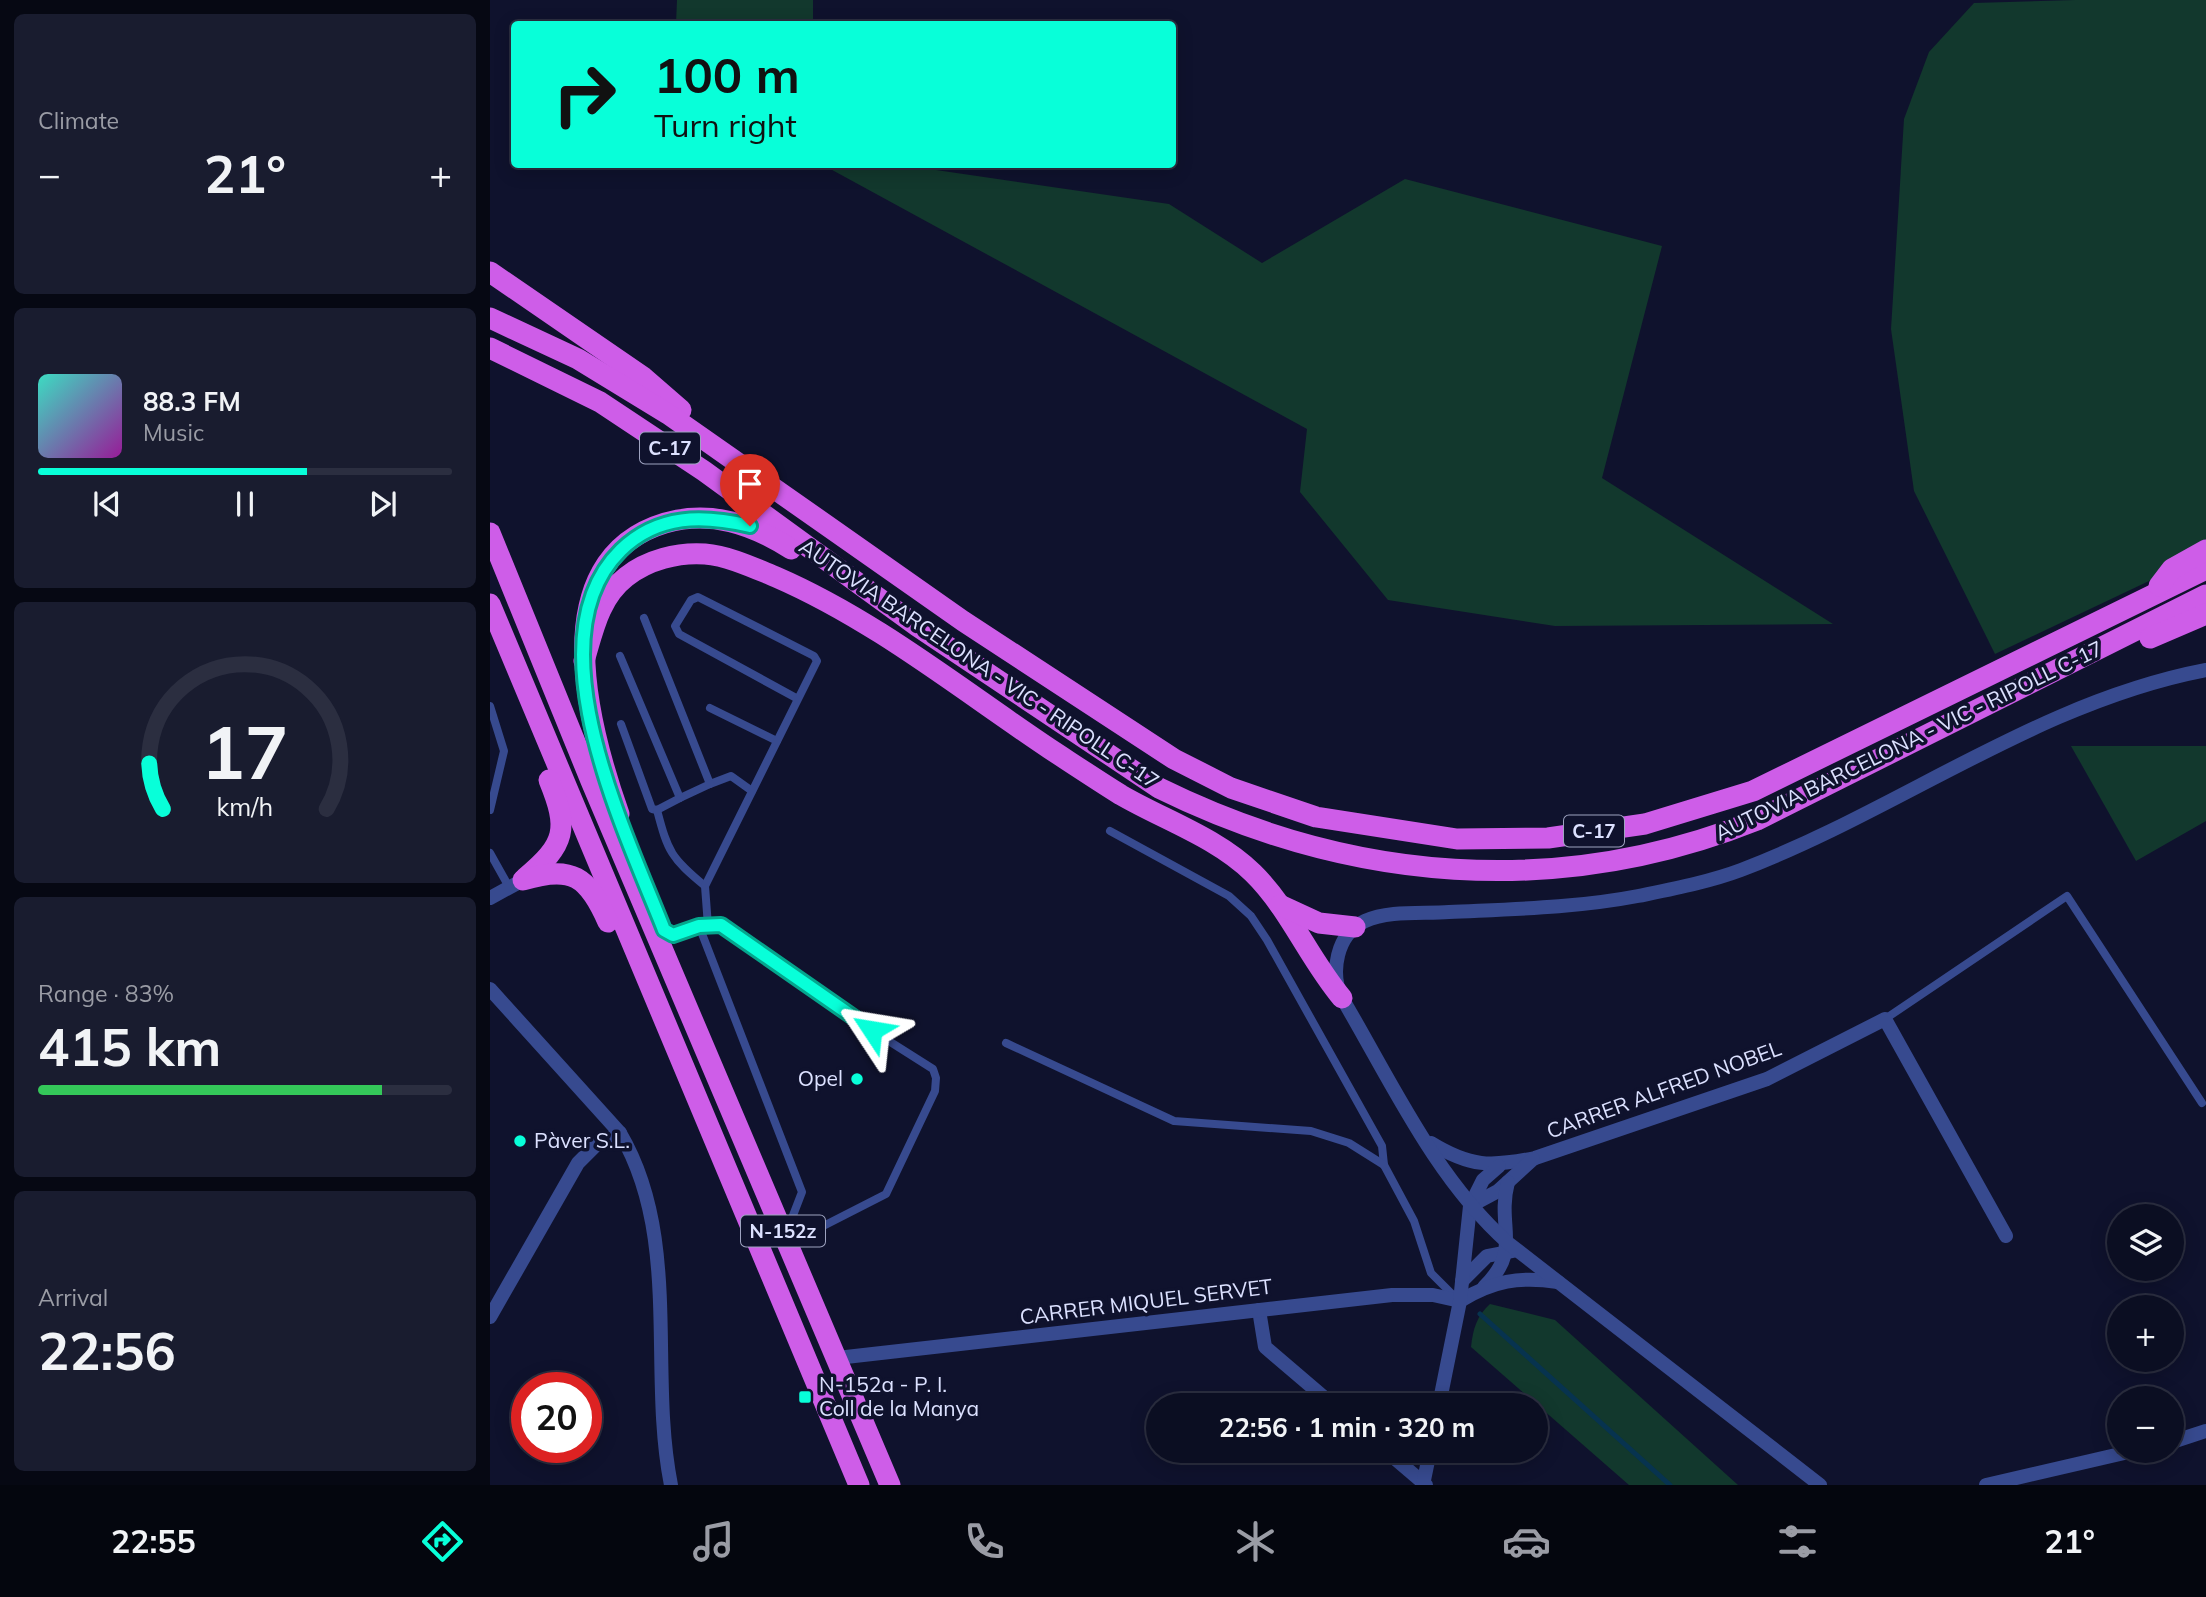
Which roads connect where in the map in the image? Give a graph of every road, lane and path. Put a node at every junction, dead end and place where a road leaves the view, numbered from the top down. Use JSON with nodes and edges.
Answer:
{"nodes":[{"id":1,"x":490,"y":272,"type":"edge"},
{"id":2,"x":490,"y":318,"type":"edge"},
{"id":3,"x":490,"y":348,"type":"edge"},
{"id":4,"x":749,"y":469,"type":"junction"},
{"id":5,"x":490,"y":533,"type":"edge"},
{"id":6,"x":2206,"y":550,"type":"edge"},
{"id":7,"x":838,"y":568,"type":"junction"},
{"id":8,"x":2206,"y":569,"type":"edge"},
{"id":9,"x":2151,"y":595,"type":"junction"},
{"id":10,"x":2206,"y":595,"type":"edge"},
{"id":11,"x":490,"y":603,"type":"edge"},
{"id":12,"x":2206,"y":614,"type":"edge"},
{"id":13,"x":644,"y":618,"type":"dead end"},
{"id":14,"x":500,"y":628,"type":"junction"},
{"id":15,"x":620,"y":656,"type":"dead end"},
{"id":16,"x":584,"y":661,"type":"junction"},
{"id":17,"x":2206,"y":670,"type":"edge"},
{"id":18,"x":798,"y":699,"type":"junction"},
{"id":19,"x":490,"y":706,"type":"edge"},
{"id":20,"x":710,"y":708,"type":"dead end"},
{"id":21,"x":621,"y":724,"type":"dead end"},
{"id":22,"x":777,"y":741,"type":"junction"},
{"id":23,"x":1881,"y":759,"type":"junction"},
{"id":24,"x":710,"y":784,"type":"junction"},
{"id":25,"x":752,"y":791,"type":"junction"},
{"id":26,"x":680,"y":797,"type":"junction"},
{"id":27,"x":490,"y":810,"type":"edge"},
{"id":28,"x":657,"y":810,"type":"junction"},
{"id":29,"x":1110,"y":831,"type":"dead end"},
{"id":30,"x":562,"y":835,"type":"junction"},
{"id":31,"x":490,"y":853,"type":"edge"},
{"id":32,"x":570,"y":874,"type":"junction"},
{"id":33,"x":516,"y":884,"type":"junction"},
{"id":34,"x":705,"y":886,"type":"junction"},
{"id":35,"x":490,"y":898,"type":"edge"},
{"id":36,"x":1278,"y":904,"type":"junction"},
{"id":37,"x":704,"y":926,"type":"junction"},
{"id":38,"x":1356,"y":927,"type":"junction"},
{"id":39,"x":664,"y":930,"type":"junction"},
{"id":40,"x":675,"y":977,"type":"junction"},
{"id":41,"x":490,"y":989,"type":"edge"},
{"id":42,"x":1342,"y":998,"type":"junction"},
{"id":43,"x":1885,"y":1019,"type":"junction"},
{"id":44,"x":1006,"y":1043,"type":"dead end"},
{"id":45,"x":691,"y":1082,"type":"junction"},
{"id":46,"x":2202,"y":1104,"type":"dead end"},
{"id":47,"x":620,"y":1133,"type":"junction"},
{"id":48,"x":1427,"y":1141,"type":"junction"},
{"id":49,"x":1535,"y":1158,"type":"junction"},
{"id":50,"x":1384,"y":1166,"type":"junction"},
{"id":51,"x":1499,"y":1166,"type":"junction"},
{"id":52,"x":1508,"y":1182,"type":"junction"},
{"id":53,"x":1470,"y":1206,"type":"junction"},
{"id":54,"x":2006,"y":1236,"type":"dead end"},
{"id":55,"x":787,"y":1240,"type":"junction"},
{"id":56,"x":1512,"y":1249,"type":"junction"},
{"id":57,"x":1559,"y":1282,"type":"junction"},
{"id":58,"x":1461,"y":1283,"type":"junction"},
{"id":59,"x":1484,"y":1287,"type":"junction"},
{"id":60,"x":1460,"y":1301,"type":"junction"},
{"id":61,"x":1259,"y":1310,"type":"junction"},
{"id":62,"x":490,"y":1317,"type":"edge"},
{"id":63,"x":837,"y":1359,"type":"junction"},
{"id":64,"x":1319,"y":1393,"type":"edge"},
{"id":65,"x":1441,"y":1393,"type":"edge"},
{"id":66,"x":2203,"y":1434,"type":"edge"},
{"id":67,"x":2184,"y":1439,"type":"edge"},
{"id":68,"x":2107,"y":1457,"type":"edge"},
{"id":69,"x":1400,"y":1463,"type":"edge"},
{"id":70,"x":1428,"y":1463,"type":"edge"},
{"id":71,"x":1424,"y":1484,"type":"edge"},
{"id":72,"x":671,"y":1485,"type":"edge"},
{"id":73,"x":859,"y":1485,"type":"edge"},
{"id":74,"x":890,"y":1485,"type":"edge"},
{"id":75,"x":1820,"y":1485,"type":"edge"},
{"id":76,"x":1986,"y":1485,"type":"edge"}],
"edges":[{"from":1,"to":4,"type":"highway"},
{"from":2,"to":4,"type":"highway","name":"AUTOVIA BARCELONA - VIC - RIPOLL C-17","number":"C-17"},
{"from":3,"to":7,"type":"highway","name":"AUTOVIA BARCELONA - VIC - RIPOLL C-17","number":"C-17"},
{"from":4,"to":9,"type":"highway","name":"AUTOVIA BARCELONA - VIC - RIPOLL C-17","number":"C-17"},
{"from":5,"to":40,"type":"highway"},
{"from":6,"to":9,"type":"highway"},
{"from":7,"to":16,"type":"highway"},
{"from":7,"to":23,"type":"highway","name":"AUTOVIA BARCELONA - VIC - RIPOLL C-17","number":"C-17"},
{"from":8,"to":9,"type":"highway","name":"AUTOVIA BARCELONA - VIC - RIPOLL C-17","number":"C-17"},
{"from":10,"to":23,"type":"highway","name":"AUTOVIA BARCELONA - VIC - RIPOLL C-17","number":"C-17"},
{"from":11,"to":14,"type":"highway","number":"N-152z"},
{"from":12,"to":23,"type":"highway"},
{"from":13,"to":24,"type":"lane"},
{"from":14,"to":30,"type":"highway"},
{"from":14,"to":45,"type":"highway","number":"N-152z"},
{"from":15,"to":26,"type":"lane"},
{"from":16,"to":36,"type":"highway"},
{"from":16,"to":39,"type":"highway"},
{"from":17,"to":38,"type":"street"},
{"from":18,"to":18,"type":"lane"},
{"from":18,"to":22,"type":"lane"},
{"from":19,"to":27,"type":"lane"},
{"from":20,"to":22,"type":"lane"},
{"from":21,"to":28,"type":"lane"},
{"from":22,"to":25,"type":"lane"},
{"from":24,"to":25,"type":"lane"},
{"from":24,"to":26,"type":"lane"},
{"from":25,"to":34,"type":"lane"},
{"from":26,"to":28,"type":"lane"},
{"from":28,"to":34,"type":"lane"},
{"from":29,"to":50,"type":"lane"},
{"from":30,"to":32,"type":"highway"},
{"from":30,"to":33,"type":"highway"},
{"from":31,"to":33,"type":"lane"},
{"from":32,"to":33,"type":"highway"},
{"from":32,"to":45,"type":"highway"},
{"from":33,"to":35,"type":"street"},
{"from":34,"to":37,"type":"lane"},
{"from":36,"to":38,"type":"highway"},
{"from":36,"to":42,"type":"highway"},
{"from":37,"to":39,"type":"lane"},
{"from":37,"to":55,"type":"lane"},
{"from":37,"to":55,"type":"lane"},
{"from":38,"to":42,"type":"street"},
{"from":39,"to":40,"type":"highway"},
{"from":40,"to":55,"type":"highway","number":"N-152z"},
{"from":41,"to":47,"type":"street"},
{"from":42,"to":48,"type":"street"},
{"from":43,"to":46,"type":"lane"},
{"from":43,"to":49,"type":"street","name":"CARRER ALFRED NOBEL"},
{"from":43,"to":54,"type":"street"},
{"from":44,"to":50,"type":"lane"},
{"from":45,"to":73,"type":"highway","number":"N-152z"},
{"from":47,"to":62,"type":"street"},
{"from":47,"to":72,"type":"street"},
{"from":48,"to":51,"type":"street","name":"CARRER ALFRED NOBEL"},
{"from":48,"to":53,"type":"street"},
{"from":49,"to":51,"type":"street","name":"CARRER ALFRED NOBEL"},
{"from":49,"to":52,"type":"street","name":"CARRER ALFRED NOBEL"},
{"from":50,"to":60,"type":"lane"},
{"from":51,"to":53,"type":"street"},
{"from":52,"to":53,"type":"street","name":"CARRER ALFRED NOBEL"},
{"from":52,"to":56,"type":"street"},
{"from":53,"to":56,"type":"street"},
{"from":53,"to":58,"type":"street"},
{"from":55,"to":63,"type":"highway","number":"N-152z"},
{"from":56,"to":57,"type":"street"},
{"from":56,"to":58,"type":"street"},
{"from":56,"to":59,"type":"street"},
{"from":57,"to":59,"type":"street"},
{"from":57,"to":75,"type":"street"},
{"from":58,"to":60,"type":"street"},
{"from":59,"to":60,"type":"street"},
{"from":60,"to":61,"type":"street","name":"CARRER MIQUEL SERVET"},
{"from":60,"to":65,"type":"street"},
{"from":61,"to":63,"type":"street","name":"CARRER MIQUEL SERVET"},
{"from":61,"to":64,"type":"street"},
{"from":63,"to":74,"type":"highway","number":"N-152z"},
{"from":66,"to":67,"type":"street"},
{"from":68,"to":76,"type":"street"},
{"from":69,"to":71,"type":"street"},
{"from":70,"to":71,"type":"street"}]}
